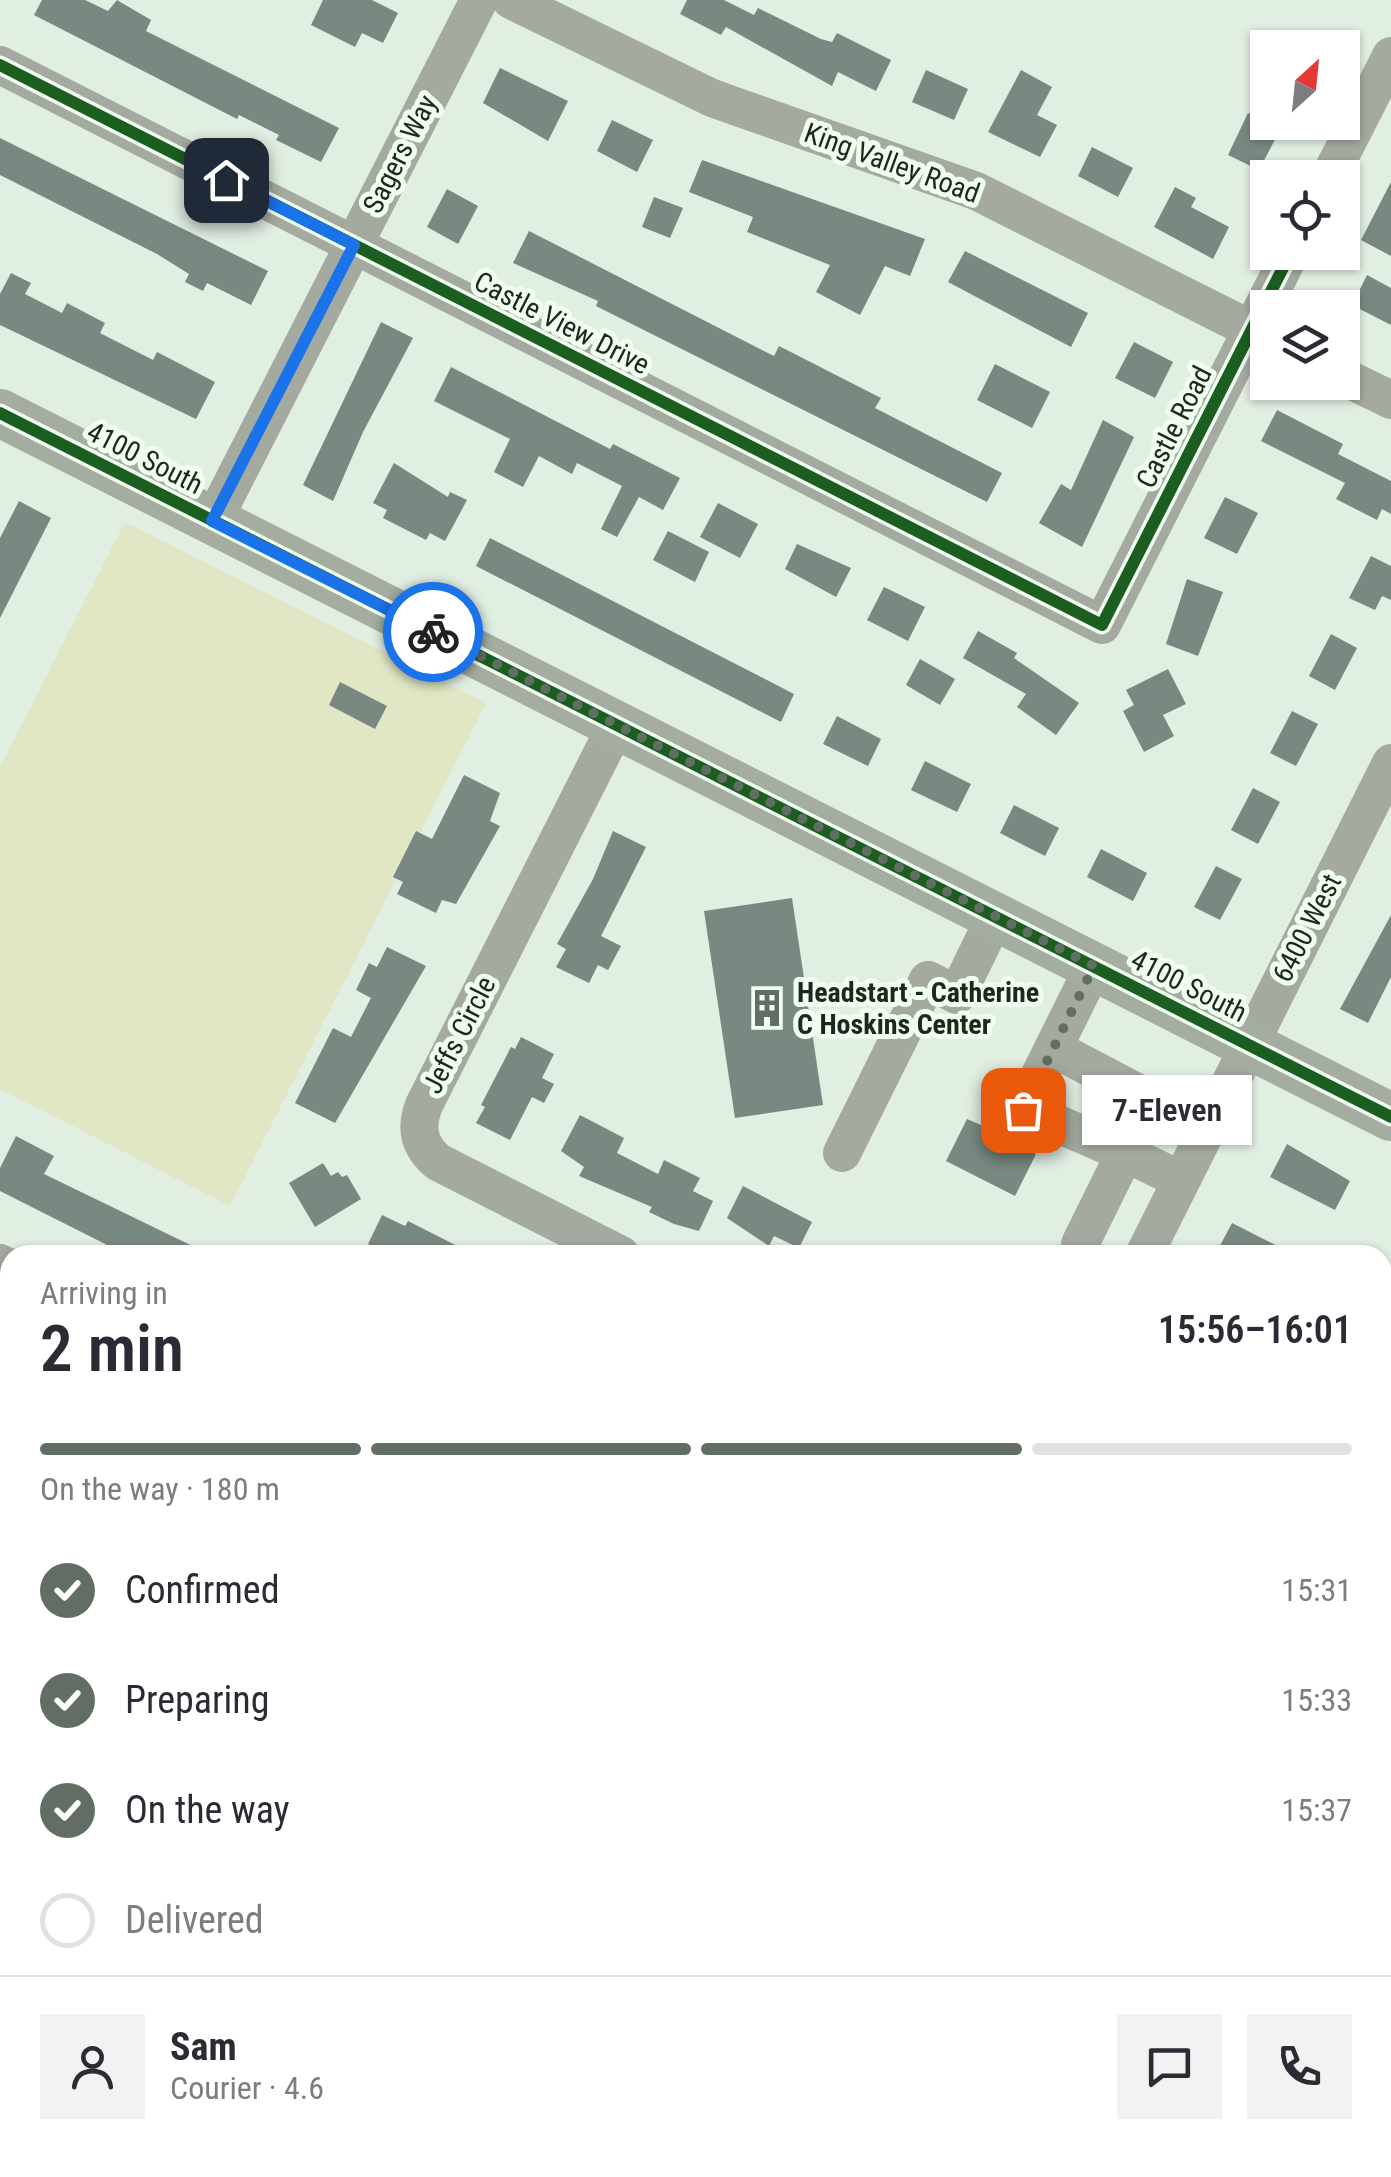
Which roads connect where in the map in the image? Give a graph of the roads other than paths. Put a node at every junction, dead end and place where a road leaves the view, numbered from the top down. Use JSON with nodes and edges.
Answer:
{"nodes":[{"id":1,"x":479,"y":0,"type":"edge"},
{"id":2,"x":511,"y":0,"type":"edge"},
{"id":3,"x":1391,"y":56,"type":"edge"},
{"id":4,"x":0,"y":65,"type":"edge"},
{"id":5,"x":1338,"y":160,"type":"edge"},
{"id":6,"x":354,"y":245,"type":"junction"},
{"id":7,"x":1250,"y":329,"type":"edge"},
{"id":8,"x":1250,"y":352,"type":"edge"},
{"id":9,"x":1360,"y":385,"type":"edge"},
{"id":10,"x":1391,"y":400,"type":"edge"},
{"id":11,"x":2,"y":418,"type":"edge"},
{"id":12,"x":212,"y":521,"type":"junction"},
{"id":13,"x":1102,"y":625,"type":"joint"},
{"id":14,"x":617,"y":724,"type":"junction"},
{"id":15,"x":1391,"y":763,"type":"edge"},
{"id":16,"x":996,"y":915,"type":"junction"},
{"id":17,"x":1094,"y":966,"type":"junction"},
{"id":18,"x":1248,"y":1044,"type":"junction"},
{"id":19,"x":1053,"y":1048,"type":"junction"},
{"id":20,"x":1391,"y":1116,"type":"edge"},
{"id":21,"x":842,"y":1153,"type":"dead end"},
{"id":22,"x":1125,"y":1153,"type":"junction"},
{"id":23,"x":1180,"y":1180,"type":"junction"},
{"id":24,"x":1080,"y":1244,"type":"dead end"},
{"id":25,"x":601,"y":1245,"type":"edge"},
{"id":26,"x":1149,"y":1245,"type":"edge"}],
"edges":[{"from":1,"to":6,"type":"street","name":"Sagers Way"},
{"from":2,"to":7,"type":"street","name":"King Valley Road"},
{"from":3,"to":5,"type":"street"},
{"from":4,"to":6,"type":"street","name":"Castle View Drive"},
{"from":6,"to":12,"type":"street","name":"Sagers Way"},
{"from":6,"to":13,"type":"street","name":"Castle View Drive"},
{"from":8,"to":13,"type":"street","name":"Castle Road"},
{"from":9,"to":10,"type":"street"},
{"from":11,"to":12,"type":"main road","name":"4100 South"},
{"from":12,"to":14,"type":"main road","name":"4100 South"},
{"from":14,"to":16,"type":"main road","name":"4100 South"},
{"from":14,"to":25,"type":"street","name":"Jeffs Circle"},
{"from":15,"to":18,"type":"street","name":"6400 West"},
{"from":16,"to":17,"type":"main road","name":"4100 South"},
{"from":16,"to":21,"type":"street"},
{"from":17,"to":18,"type":"main road","name":"4100 South"},
{"from":17,"to":19,"type":"street"},
{"from":18,"to":20,"type":"main road","name":"4100 South"},
{"from":18,"to":23,"type":"street","name":"6400 West"},
{"from":19,"to":22,"type":"street"},
{"from":19,"to":22,"type":"street"},
{"from":22,"to":23,"type":"street"},
{"from":22,"to":24,"type":"street"},
{"from":23,"to":26,"type":"street","name":"6400 West"}]}
